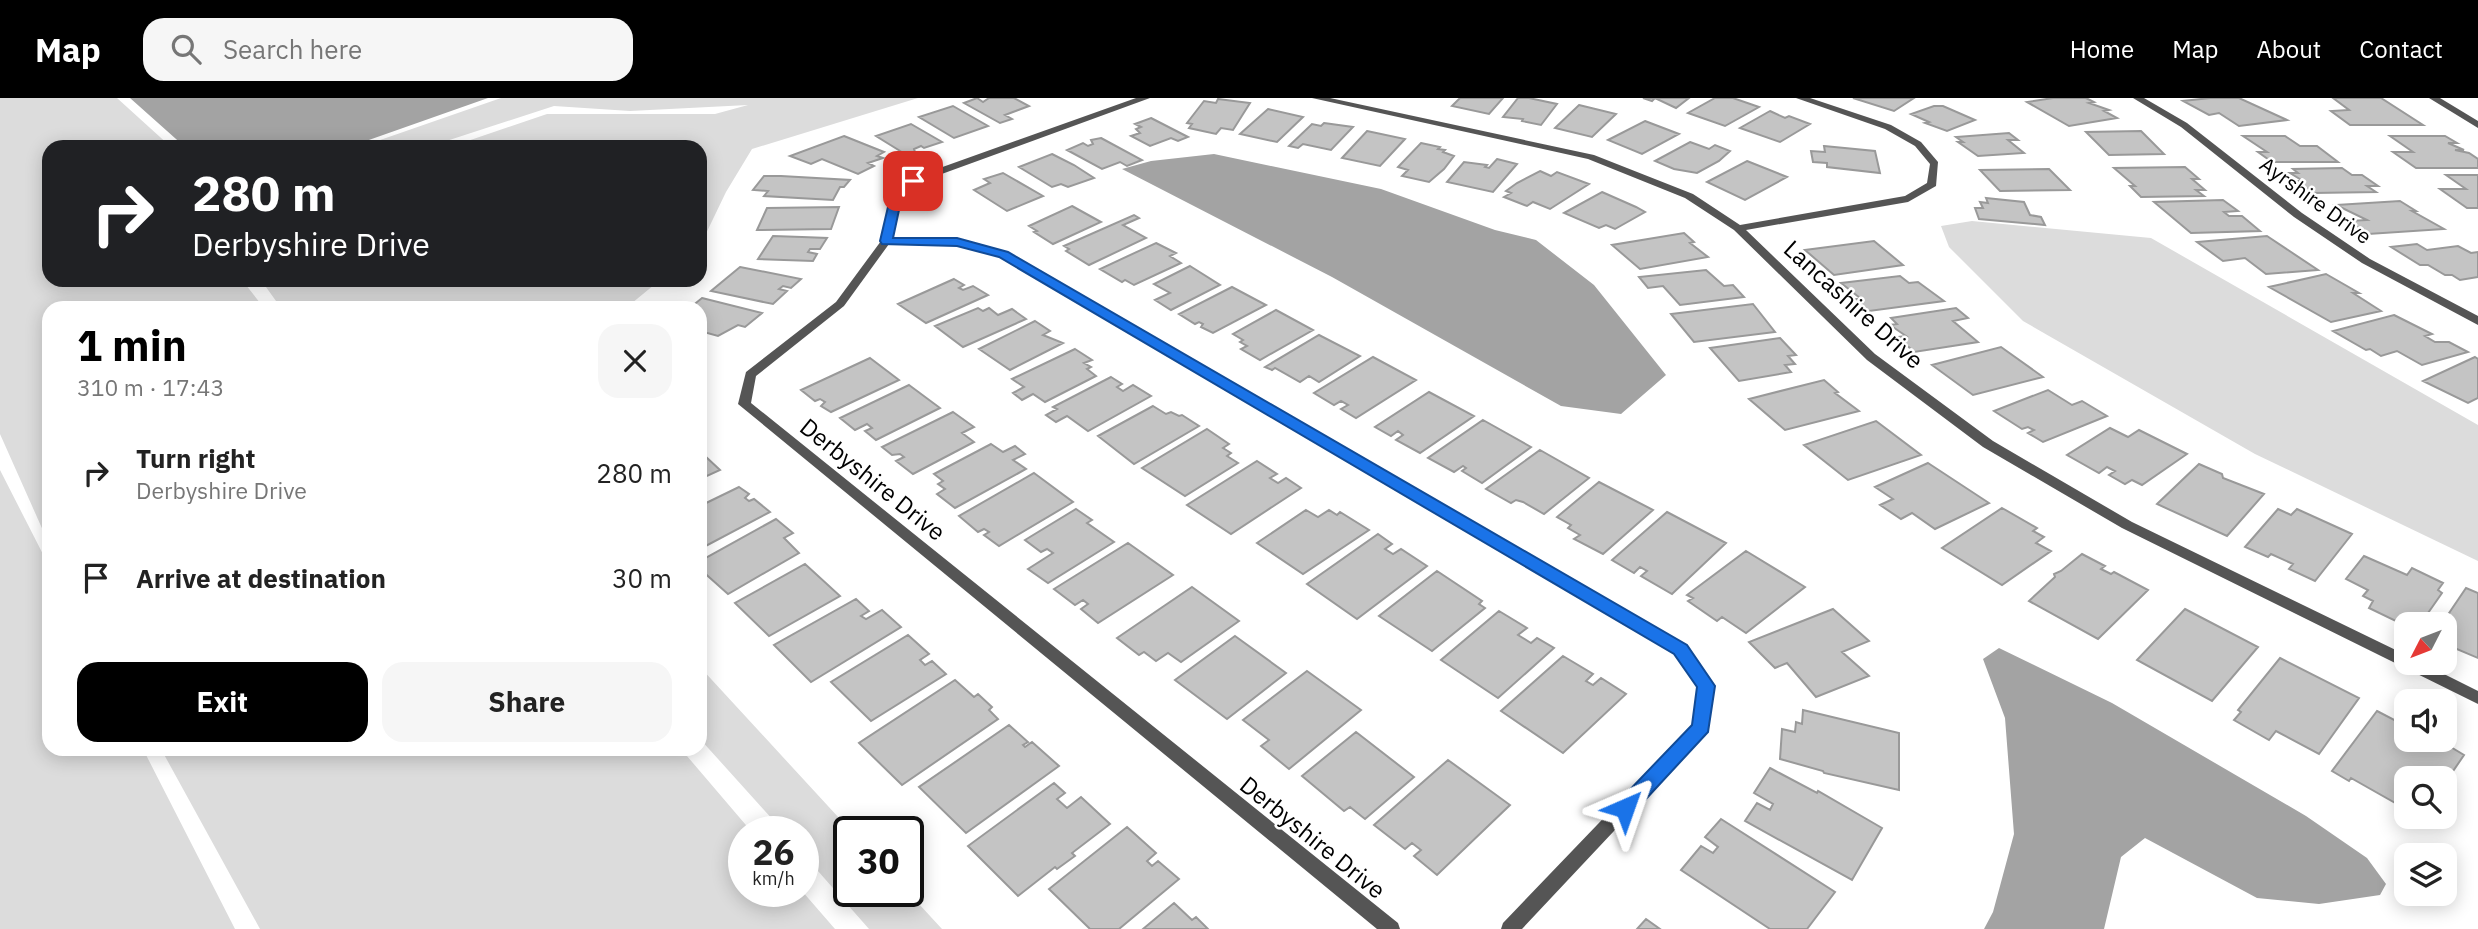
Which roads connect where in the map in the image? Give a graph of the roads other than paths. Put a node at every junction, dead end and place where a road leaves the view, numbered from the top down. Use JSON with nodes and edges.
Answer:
{"nodes":[{"id":1,"x":1145,"y":98,"type":"edge"},
{"id":2,"x":1317,"y":98,"type":"edge"},
{"id":3,"x":1801,"y":98,"type":"edge"},
{"id":4,"x":2138,"y":98,"type":"edge"},
{"id":5,"x":2434,"y":98,"type":"edge"},
{"id":6,"x":2478,"y":125,"type":"edge"},
{"id":7,"x":1738,"y":229,"type":"junction"},
{"id":8,"x":886,"y":241,"type":"junction"},
{"id":9,"x":2478,"y":321,"type":"edge"},
{"id":10,"x":2394,"y":657,"type":"edge"},
{"id":11,"x":2433,"y":676,"type":"edge"},
{"id":12,"x":2478,"y":698,"type":"edge"},
{"id":13,"x":1391,"y":929,"type":"edge"},
{"id":14,"x":1510,"y":929,"type":"edge"}],
"edges":[{"from":1,"to":8,"type":"street","name":"Derbyshire Drive"},
{"from":2,"to":7,"type":"street","name":"Lancashire Drive"},
{"from":3,"to":7,"type":"street"},
{"from":4,"to":9,"type":"street","name":"Ayrshire Drive"},
{"from":5,"to":6,"type":"street"},
{"from":7,"to":10,"type":"street","name":"Lancashire Drive"},
{"from":8,"to":13,"type":"street","name":"Derbyshire Drive"},
{"from":8,"to":14,"type":"street"},
{"from":11,"to":12,"type":"street","name":"Lancashire Drive"}]}
